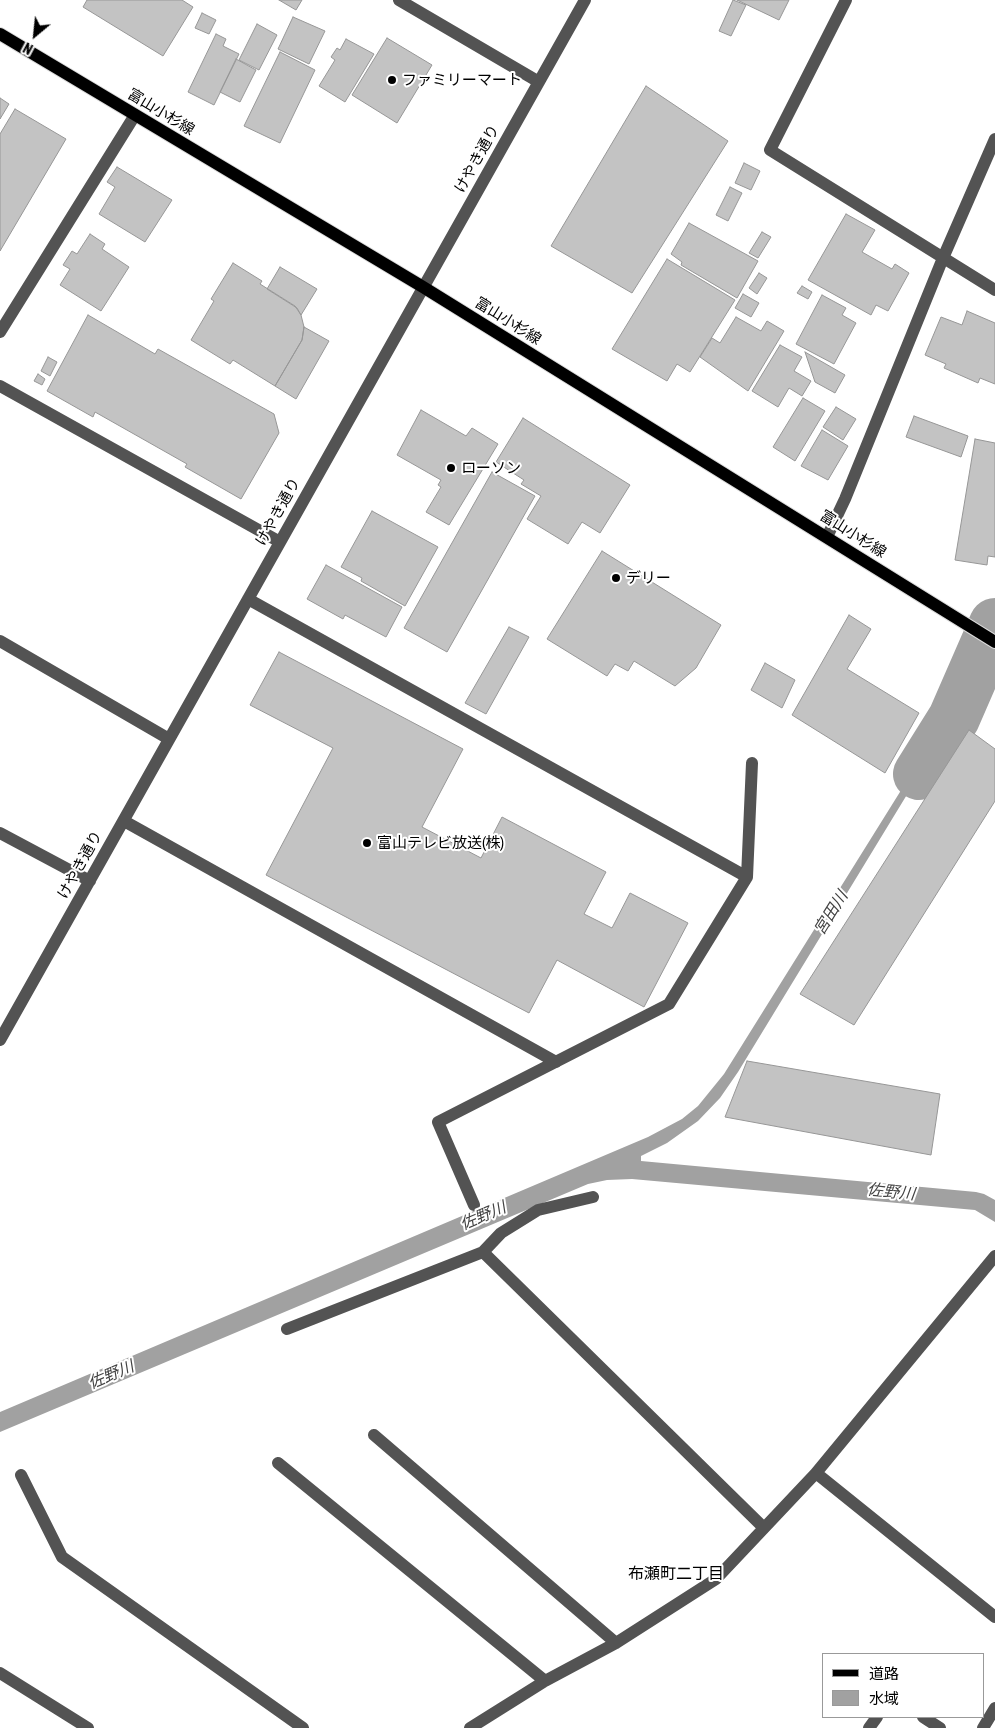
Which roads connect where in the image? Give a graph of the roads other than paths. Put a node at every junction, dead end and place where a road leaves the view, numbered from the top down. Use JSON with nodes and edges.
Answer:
{"nodes":[{"id":1,"x":399,"y":0,"type":"edge"},
{"id":2,"x":585,"y":0,"type":"edge"},
{"id":3,"x":846,"y":0,"type":"edge"},
{"id":4,"x":0,"y":34,"type":"edge"},
{"id":5,"x":539,"y":82,"type":"junction"},
{"id":6,"x":135,"y":115,"type":"junction"},
{"id":7,"x":995,"y":138,"type":"edge"},
{"id":8,"x":943,"y":258,"type":"junction"},
{"id":9,"x":423,"y":287,"type":"junction"},
{"id":10,"x":995,"y":290,"type":"edge"},
{"id":11,"x":0,"y":332,"type":"edge"},
{"id":12,"x":0,"y":386,"type":"edge"},
{"id":13,"x":826,"y":537,"type":"junction"},
{"id":14,"x":280,"y":542,"type":"junction"},
{"id":15,"x":248,"y":599,"type":"junction"},
{"id":16,"x":0,"y":641,"type":"edge"},
{"id":17,"x":995,"y":642,"type":"edge"},
{"id":18,"x":169,"y":740,"type":"junction"},
{"id":19,"x":752,"y":763,"type":"dead end"},
{"id":20,"x":124,"y":821,"type":"junction"},
{"id":21,"x":0,"y":833,"type":"edge"},
{"id":22,"x":747,"y":876,"type":"junction"},
{"id":23,"x":90,"y":881,"type":"junction"},
{"id":24,"x":0,"y":1040,"type":"edge"},
{"id":25,"x":556,"y":1062,"type":"junction"},
{"id":26,"x":593,"y":1197,"type":"dead end"},
{"id":27,"x":474,"y":1205,"type":"dead end"},
{"id":28,"x":483,"y":1252,"type":"junction"},
{"id":29,"x":995,"y":1256,"type":"edge"},
{"id":30,"x":287,"y":1329,"type":"dead end"},
{"id":31,"x":374,"y":1434,"type":"dead end"},
{"id":32,"x":278,"y":1463,"type":"dead end"},
{"id":33,"x":816,"y":1473,"type":"junction"},
{"id":34,"x":22,"y":1475,"type":"dead end"},
{"id":35,"x":764,"y":1528,"type":"junction"},
{"id":36,"x":995,"y":1617,"type":"edge"},
{"id":37,"x":616,"y":1643,"type":"junction"},
{"id":38,"x":0,"y":1673,"type":"edge"},
{"id":39,"x":545,"y":1681,"type":"junction"},
{"id":40,"x":995,"y":1708,"type":"edge"},
{"id":41,"x":925,"y":1718,"type":"edge"},
{"id":42,"x":88,"y":1728,"type":"edge"},
{"id":43,"x":303,"y":1728,"type":"edge"},
{"id":44,"x":470,"y":1728,"type":"edge"},
{"id":45,"x":940,"y":1728,"type":"edge"},
{"id":46,"x":983,"y":1728,"type":"edge"}],
"edges":[{"from":1,"to":5,"type":"street"},
{"from":2,"to":5,"type":"street","name":"けやき通り"},
{"from":3,"to":8,"type":"street"},
{"from":4,"to":6,"type":"main road","name":"富山小杉線"},
{"from":5,"to":9,"type":"street","name":"けやき通り"},
{"from":6,"to":9,"type":"main road","name":"富山小杉線"},
{"from":6,"to":11,"type":"street"},
{"from":7,"to":8,"type":"street"},
{"from":8,"to":10,"type":"street"},
{"from":8,"to":13,"type":"street"},
{"from":9,"to":13,"type":"main road","name":"富山小杉線"},
{"from":9,"to":14,"type":"street","name":"けやき通り"},
{"from":12,"to":14,"type":"street"},
{"from":13,"to":17,"type":"main road","name":"富山小杉線"},
{"from":14,"to":15,"type":"street","name":"けやき通り"},
{"from":15,"to":18,"type":"street","name":"けやき通り"},
{"from":15,"to":22,"type":"street"},
{"from":16,"to":18,"type":"street"},
{"from":18,"to":20,"type":"street","name":"けやき通り"},
{"from":19,"to":22,"type":"street"},
{"from":20,"to":23,"type":"street","name":"けやき通り"},
{"from":20,"to":25,"type":"street"},
{"from":21,"to":23,"type":"street"},
{"from":22,"to":25,"type":"street"},
{"from":23,"to":24,"type":"street","name":"けやき通り"},
{"from":25,"to":27,"type":"street"},
{"from":26,"to":28,"type":"street"},
{"from":28,"to":30,"type":"street"},
{"from":28,"to":35,"type":"street"},
{"from":29,"to":33,"type":"street"},
{"from":31,"to":37,"type":"street"},
{"from":32,"to":39,"type":"street"},
{"from":33,"to":35,"type":"street"},
{"from":33,"to":36,"type":"street"},
{"from":34,"to":43,"type":"street"},
{"from":35,"to":37,"type":"street"},
{"from":37,"to":39,"type":"street"},
{"from":38,"to":42,"type":"street"},
{"from":39,"to":44,"type":"street"},
{"from":40,"to":46,"type":"street"},
{"from":41,"to":45,"type":"street"}]}
